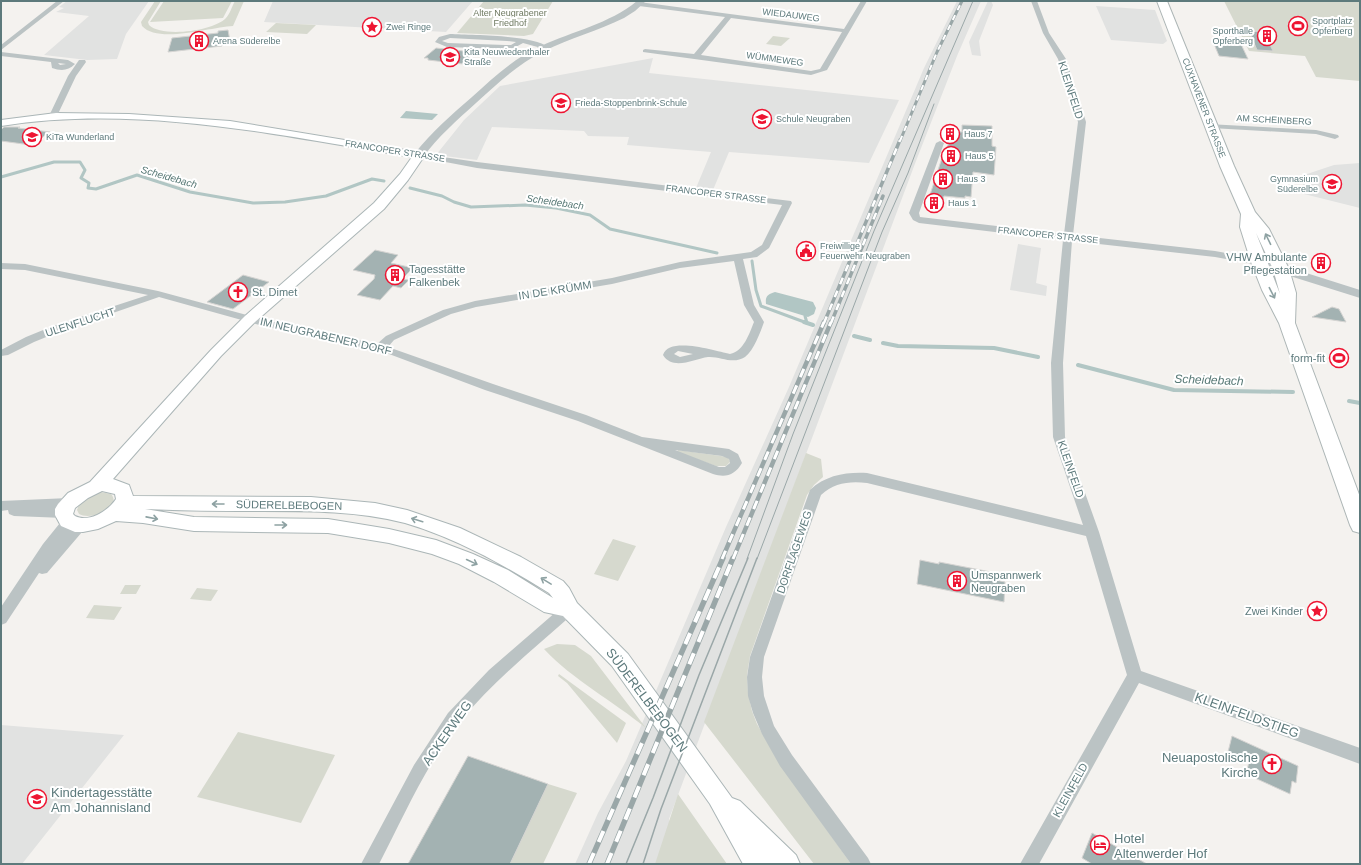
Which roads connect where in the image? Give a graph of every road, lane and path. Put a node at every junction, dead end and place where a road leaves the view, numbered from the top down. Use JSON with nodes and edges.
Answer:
{"nodes":[{"id":1,"x":61,"y":1,"type":"edge"},
{"id":2,"x":864,"y":1,"type":"edge"},
{"id":3,"x":1034,"y":1,"type":"edge"},
{"id":4,"x":1162,"y":1,"type":"edge"},
{"id":5,"x":640,"y":3,"type":"edge"},
{"id":6,"x":729,"y":16,"type":"junction"},
{"id":7,"x":846,"y":31,"type":"junction"},
{"id":8,"x":522,"y":41,"type":"junction"},
{"id":9,"x":545,"y":47,"type":"junction"},
{"id":10,"x":1,"y":48,"type":"edge"},
{"id":11,"x":645,"y":51,"type":"dead end"},
{"id":12,"x":1,"y":54,"type":"edge"},
{"id":13,"x":696,"y":57,"type":"junction"},
{"id":14,"x":54,"y":60,"type":"dead end"},
{"id":15,"x":82,"y":62,"type":"dead end"},
{"id":16,"x":53,"y":116,"type":"junction"},
{"id":17,"x":1,"y":122,"type":"edge"},
{"id":18,"x":1211,"y":126,"type":"junction"},
{"id":19,"x":1336,"y":137,"type":"dead end"},
{"id":20,"x":940,"y":144,"type":"dead end"},
{"id":21,"x":419,"y":155,"type":"junction"},
{"id":22,"x":788,"y":203,"type":"joint"},
{"id":23,"x":1248,"y":214,"type":"junction"},
{"id":24,"x":1068,"y":237,"type":"junction"},
{"id":25,"x":738,"y":258,"type":"junction"},
{"id":26,"x":1259,"y":262,"type":"junction"},
{"id":27,"x":1,"y":266,"type":"edge"},
{"id":28,"x":1280,"y":269,"type":"junction"},
{"id":29,"x":158,"y":294,"type":"junction"},
{"id":30,"x":1360,"y":294,"type":"edge"},
{"id":31,"x":250,"y":319,"type":"junction"},
{"id":32,"x":1288,"y":323,"type":"junction"},
{"id":33,"x":380,"y":348,"type":"junction"},
{"id":34,"x":4,"y":353,"type":"dead end"},
{"id":35,"x":707,"y":354,"type":"dead end"},
{"id":36,"x":641,"y":441,"type":"junction"},
{"id":37,"x":104,"y":485,"type":"junction"},
{"id":38,"x":1,"y":506,"type":"edge"},
{"id":39,"x":118,"y":508,"type":"junction"},
{"id":40,"x":1,"y":510,"type":"edge"},
{"id":41,"x":71,"y":515,"type":"junction"},
{"id":42,"x":1360,"y":525,"type":"edge"},
{"id":43,"x":1092,"y":532,"type":"junction"},
{"id":44,"x":569,"y":609,"type":"junction"},
{"id":45,"x":1,"y":618,"type":"edge"},
{"id":46,"x":1135,"y":675,"type":"junction"},
{"id":47,"x":1360,"y":756,"type":"edge"},
{"id":48,"x":718,"y":796,"type":"junction"},
{"id":49,"x":370,"y":864,"type":"edge"},
{"id":50,"x":757,"y":864,"type":"edge"},
{"id":51,"x":787,"y":864,"type":"edge"},
{"id":52,"x":862,"y":864,"type":"edge"},
{"id":53,"x":1029,"y":864,"type":"edge"}],
"edges":[{"from":1,"to":10,"type":"street"},
{"from":2,"to":7,"type":"street","name":"WÜMMEWEG"},
{"from":3,"to":24,"type":"street","name":"KLEINFELD"},
{"from":4,"to":18,"type":"main road","name":"CUXHAVENER STRASSE"},
{"from":5,"to":6,"type":"street","name":"WIEDAUWEG"},
{"from":5,"to":9,"type":"street"},
{"from":6,"to":7,"type":"street","name":"WIEDAUWEG"},
{"from":6,"to":13,"type":"street"},
{"from":7,"to":13,"type":"street","name":"WÜMMEWEG"},
{"from":8,"to":8,"type":"street"},
{"from":8,"to":9,"type":"street"},
{"from":9,"to":21,"type":"street"},
{"from":11,"to":13,"type":"street","name":"WÜMMEWEG"},
{"from":12,"to":14,"type":"street"},
{"from":15,"to":16,"type":"street"},
{"from":16,"to":17,"type":"main road","name":"FRANCOPER STRASSE"},
{"from":16,"to":21,"type":"main road","name":"FRANCOPER STRASSE"},
{"from":18,"to":19,"type":"street","name":"AM SCHEINBERG"},
{"from":18,"to":23,"type":"main road","name":"CUXHAVENER STRASSE"},
{"from":20,"to":24,"type":"street","name":"FRANCOPER STRASSE"},
{"from":21,"to":22,"type":"street","name":"FRANCOPER STRASSE"},
{"from":21,"to":31,"type":"main road"},
{"from":22,"to":25,"type":"street","name":"IN DE KRÜMM"},
{"from":23,"to":26,"type":"main road","name":"CUXHAVENER STRASSE"},
{"from":28,"to":23,"type":"main road","name":"CUXHAVENER STRASSE","one_way":true},
{"from":24,"to":26,"type":"street","name":"FRANCOPER STRASSE"},
{"from":24,"to":43,"type":"street","name":"KLEINFELD"},
{"from":25,"to":33,"type":"street","name":"IN DE KRÜMM"},
{"from":25,"to":35,"type":"street"},
{"from":26,"to":28,"type":"street"},
{"from":26,"to":32,"type":"main road","name":"CUXHAVENER STRASSE","one_way":true},
{"from":27,"to":29,"type":"street","name":"IM NEUGRABENER DORF"},
{"from":28,"to":30,"type":"street"},
{"from":28,"to":32,"type":"main road","name":"CUXHAVENER STRASSE"},
{"from":29,"to":31,"type":"street","name":"IM NEUGRABENER DORF"},
{"from":29,"to":34,"type":"street","name":"ULENFLUCHT"},
{"from":31,"to":33,"type":"street","name":"IM NEUGRABENER DORF"},
{"from":31,"to":37,"type":"main road"},
{"from":32,"to":42,"type":"main road","name":"CUXHAVENER STRASSE"},
{"from":33,"to":36,"type":"street","name":"IM NEUGRABENER DORF"},
{"from":36,"to":36,"type":"street","name":"IM NEUGRABENER DORF"},
{"from":37,"to":39,"type":"main road"},
{"from":37,"to":41,"type":"main road"},
{"from":38,"to":41,"type":"street"},
{"from":39,"to":41,"type":"main road","name":"SÜDERELBEBOGEN"},
{"from":39,"to":44,"type":"main road","name":"SÜDERELBEBOGEN"},
{"from":40,"to":41,"type":"street"},
{"from":41,"to":45,"type":"street"},
{"from":43,"to":46,"type":"street","name":"KLEINFELD"},
{"from":43,"to":52,"type":"street","name":"DORFLAGEWEG"},
{"from":44,"to":48,"type":"main road","name":"SÜDERELBEBOGEN"},
{"from":44,"to":49,"type":"street","name":"ACKERWEG"},
{"from":46,"to":47,"type":"street","name":"KLEINFELDSTIEG"},
{"from":46,"to":53,"type":"street","name":"KLEINFELD"},
{"from":48,"to":50,"type":"main road","name":"SÜDERELBEBOGEN"},
{"from":48,"to":51,"type":"main road","name":"SÜDERELBEBOGEN"}]}
